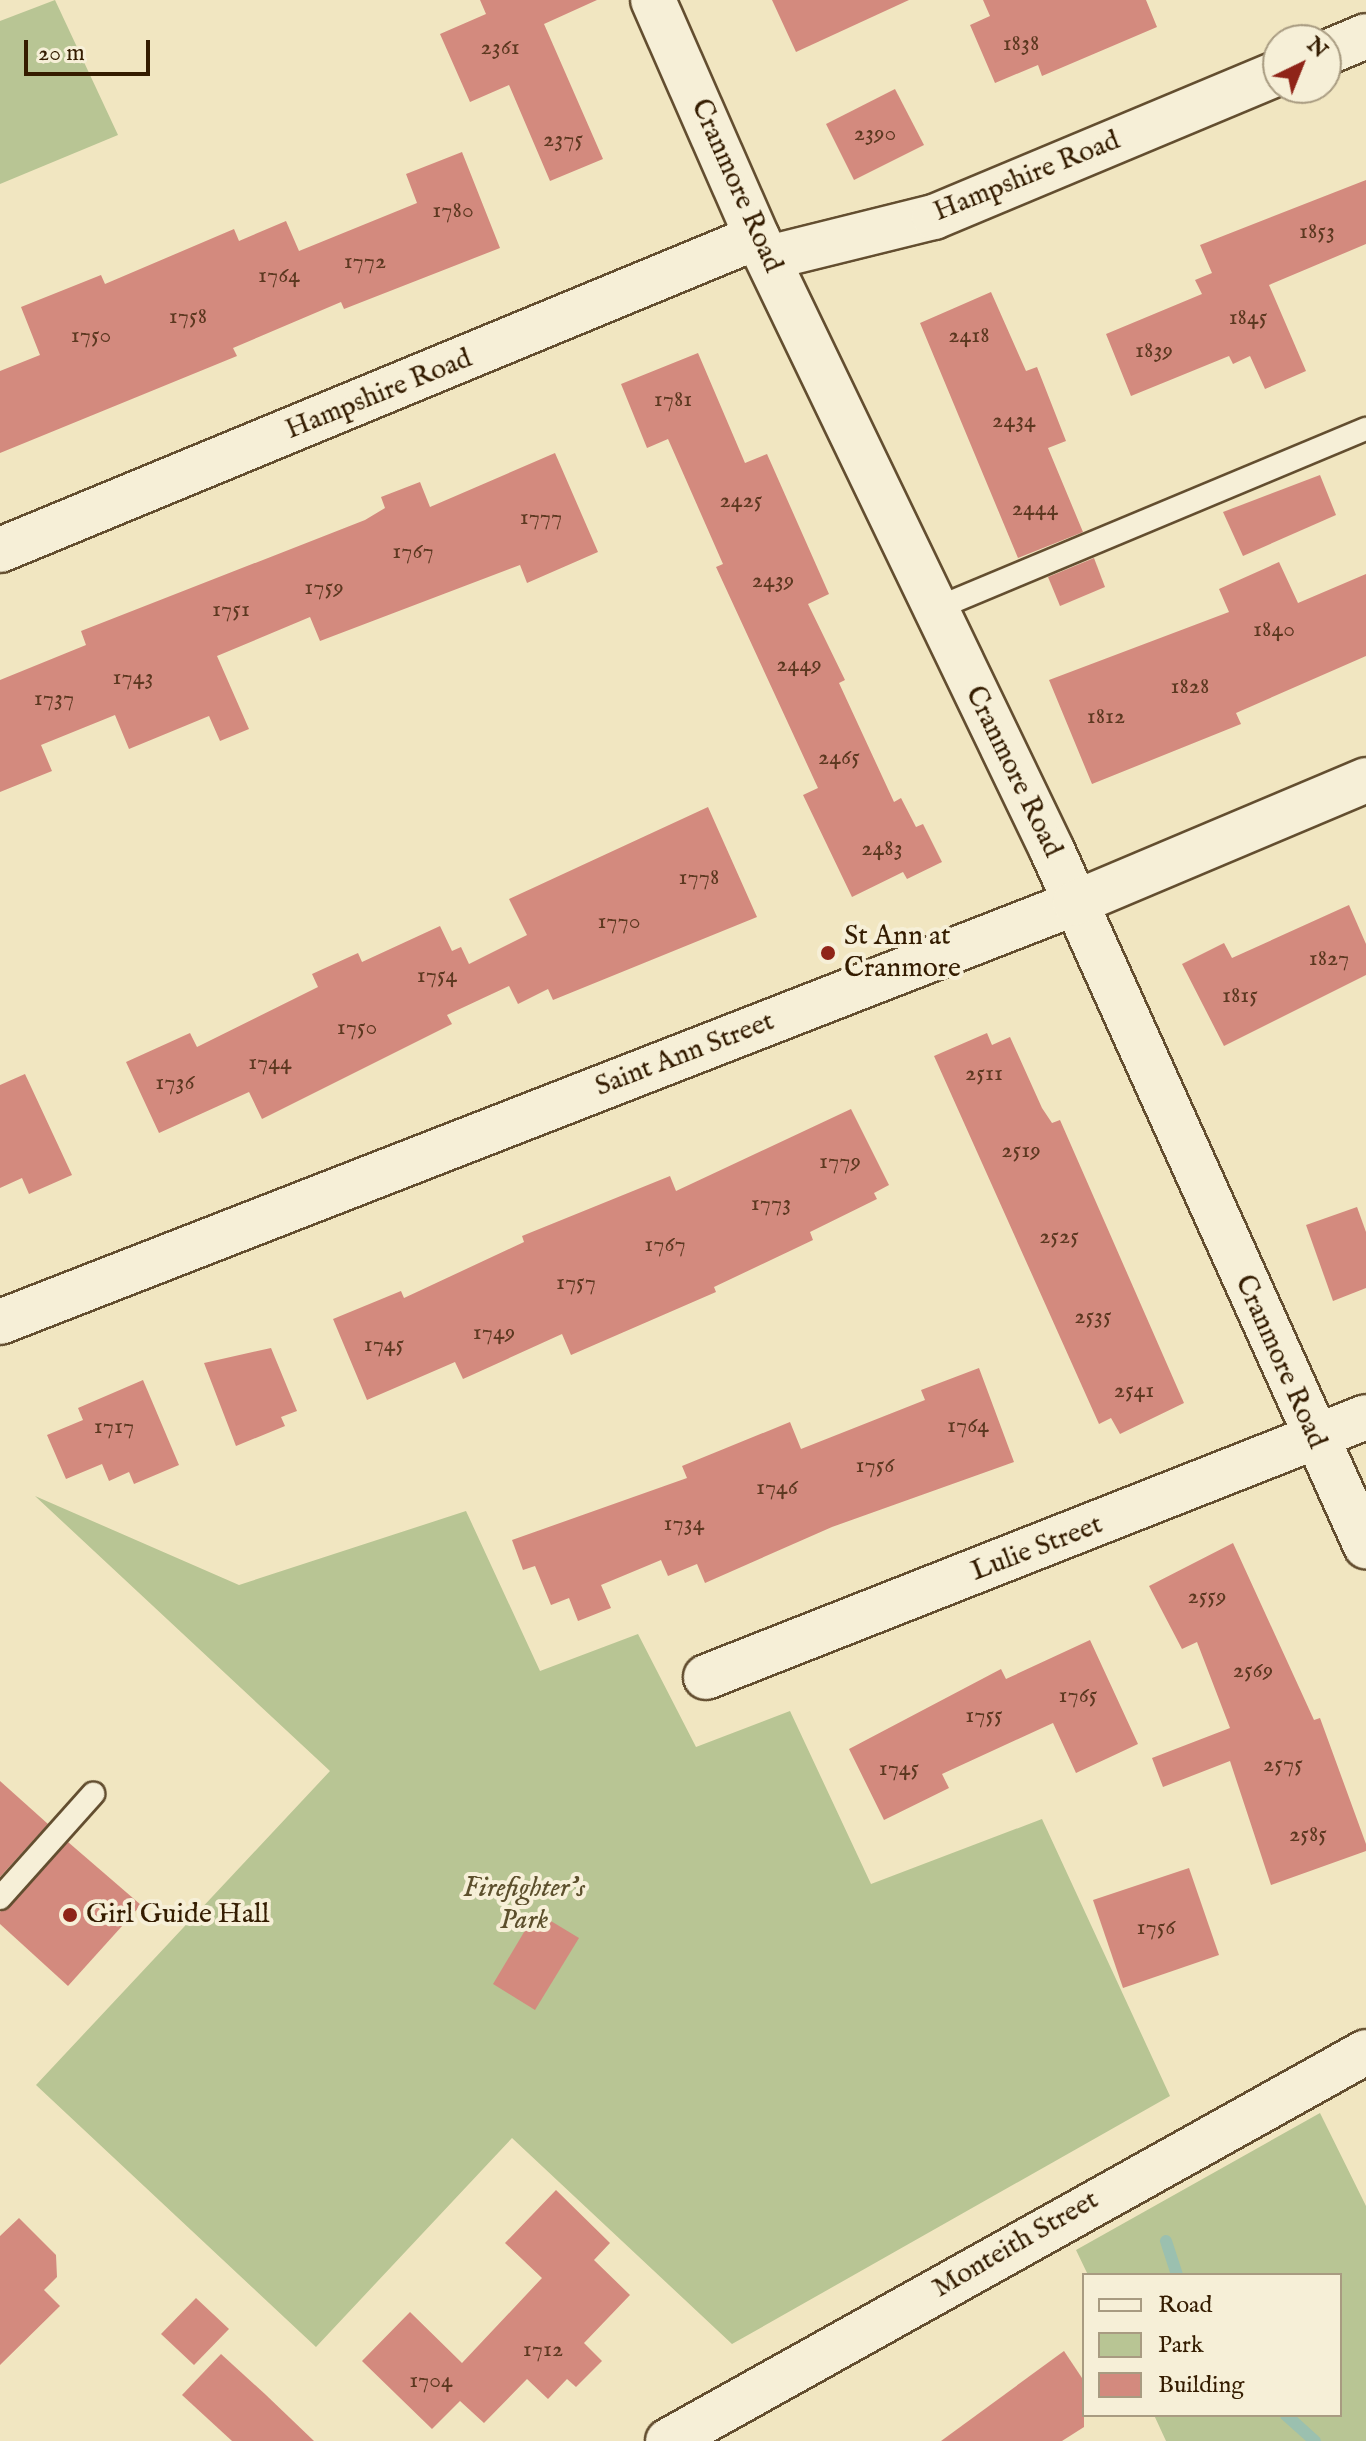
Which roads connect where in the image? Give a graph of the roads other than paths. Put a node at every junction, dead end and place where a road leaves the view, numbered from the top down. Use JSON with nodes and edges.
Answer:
{"nodes":[{"id":1,"x":653,"y":0,"type":"edge"},
{"id":2,"x":1366,"y":36,"type":"edge"},
{"id":3,"x":1342,"y":46,"type":"edge"},
{"id":4,"x":1262,"y":80,"type":"edge"},
{"id":5,"x":763,"y":248,"type":"junction"},
{"id":6,"x":1366,"y":429,"type":"edge"},
{"id":7,"x":0,"y":550,"type":"edge"},
{"id":8,"x":935,"y":609,"type":"junction"},
{"id":9,"x":1366,"y":780,"type":"edge"},
{"id":10,"x":1075,"y":903,"type":"junction"},
{"id":11,"x":0,"y":1322,"type":"edge"},
{"id":12,"x":1366,"y":1417,"type":"edge"},
{"id":13,"x":1315,"y":1441,"type":"junction"},
{"id":14,"x":1366,"y":1546,"type":"edge"},
{"id":15,"x":706,"y":1677,"type":"dead end"},
{"id":16,"x":93,"y":1794,"type":"dead end"},
{"id":17,"x":0,"y":1898,"type":"edge"},
{"id":18,"x":1366,"y":2052,"type":"edge"},
{"id":19,"x":668,"y":2441,"type":"edge"}],
"edges":[{"from":1,"to":5,"type":"street","name":"Cranmore Road"},
{"from":2,"to":3,"type":"street"},
{"from":4,"to":5,"type":"street","name":"Hampshire Road"},
{"from":5,"to":7,"type":"street","name":"Hampshire Road"},
{"from":5,"to":8,"type":"street","name":"Cranmore Road"},
{"from":6,"to":8,"type":"lane"},
{"from":8,"to":10,"type":"street","name":"Cranmore Road"},
{"from":9,"to":10,"type":"street","name":"Saint Ann Street"},
{"from":10,"to":11,"type":"street","name":"Saint Ann Street"},
{"from":10,"to":13,"type":"street","name":"Cranmore Road"},
{"from":12,"to":13,"type":"street","name":"Lulie Street"},
{"from":13,"to":14,"type":"street","name":"Cranmore Road"},
{"from":13,"to":15,"type":"street","name":"Lulie Street"},
{"from":16,"to":17,"type":"lane"},
{"from":18,"to":19,"type":"street","name":"Monteith Street"}]}
